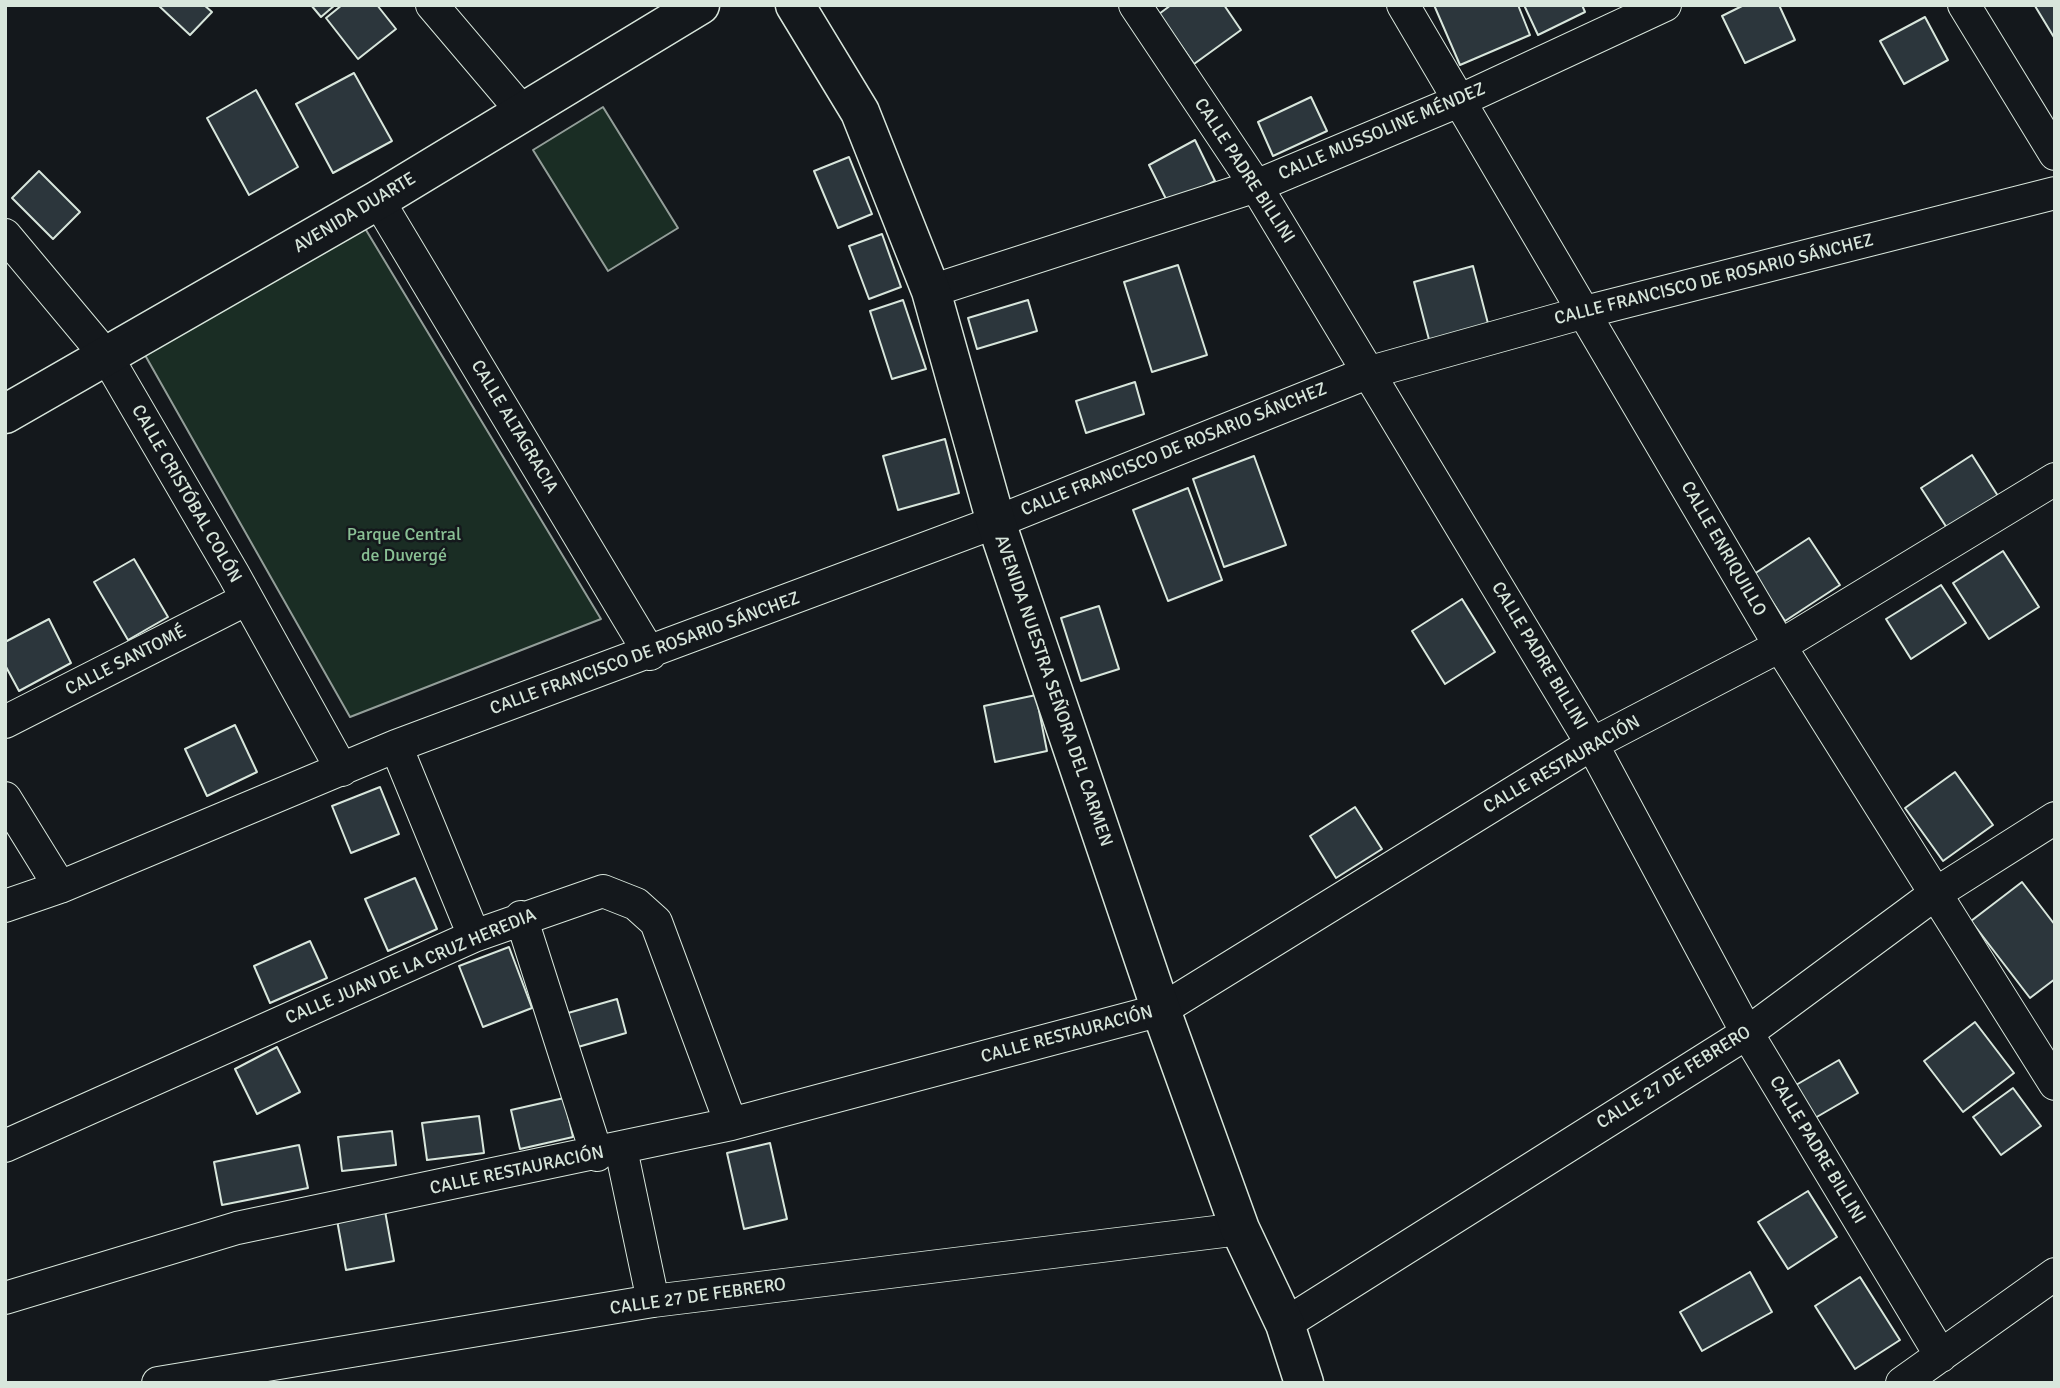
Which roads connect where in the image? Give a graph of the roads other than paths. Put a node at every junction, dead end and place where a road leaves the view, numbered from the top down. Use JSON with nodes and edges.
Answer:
{"nodes":[{"id":1,"x":432,"y":5,"type":"edge"},
{"id":2,"x":700,"y":5,"type":"edge"},
{"id":3,"x":795,"y":5,"type":"edge"},
{"id":4,"x":1135,"y":5,"type":"edge"},
{"id":5,"x":1403,"y":5,"type":"edge"},
{"id":6,"x":1665,"y":5,"type":"edge"},
{"id":7,"x":1965,"y":5,"type":"edge"},
{"id":8,"x":1461,"y":100,"type":"junction"},
{"id":9,"x":522,"y":111,"type":"junction"},
{"id":10,"x":2055,"y":154,"type":"edge"},
{"id":11,"x":1256,"y":186,"type":"junction"},
{"id":12,"x":2055,"y":193,"type":"edge"},
{"id":13,"x":378,"y":200,"type":"junction"},
{"id":14,"x":5,"y":235,"type":"edge"},
{"id":15,"x":931,"y":291,"type":"junction"},
{"id":16,"x":1584,"y":312,"type":"junction"},
{"id":17,"x":107,"y":357,"type":"junction"},
{"id":18,"x":1367,"y":373,"type":"junction"},
{"id":19,"x":5,"y":414,"type":"edge"},
{"id":20,"x":2055,"y":479,"type":"edge"},
{"id":21,"x":996,"y":522,"type":"junction"},
{"id":22,"x":247,"y":599,"type":"junction"},
{"id":23,"x":1780,"y":646,"type":"junction"},
{"id":24,"x":649,"y":654,"type":"junction"},
{"id":25,"x":6,"y":722,"type":"edge"},
{"id":26,"x":1592,"y":744,"type":"junction"},
{"id":27,"x":397,"y":746,"type":"junction"},
{"id":28,"x":342,"y":770,"type":"junction"},
{"id":29,"x":5,"y":798,"type":"edge"},
{"id":30,"x":2055,"y":818,"type":"edge"},
{"id":31,"x":60,"y":887,"type":"junction"},
{"id":32,"x":1935,"y":894,"type":"junction"},
{"id":33,"x":5,"y":906,"type":"edge"},
{"id":34,"x":522,"y":917,"type":"junction"},
{"id":35,"x":474,"y":936,"type":"junction"},
{"id":36,"x":1161,"y":1010,"type":"junction"},
{"id":37,"x":1747,"y":1032,"type":"junction"},
{"id":38,"x":2055,"y":1084,"type":"edge"},
{"id":39,"x":731,"y":1124,"type":"junction"},
{"id":40,"x":5,"y":1146,"type":"edge"},
{"id":41,"x":609,"y":1152,"type":"junction"},
{"id":42,"x":1240,"y":1229,"type":"junction"},
{"id":43,"x":2055,"y":1274,"type":"edge"},
{"id":44,"x":5,"y":1298,"type":"edge"},
{"id":45,"x":653,"y":1301,"type":"junction"},
{"id":46,"x":1285,"y":1324,"type":"junction"},
{"id":47,"x":1941,"y":1356,"type":"junction"},
{"id":48,"x":158,"y":1383,"type":"edge"},
{"id":49,"x":1304,"y":1383,"type":"edge"},
{"id":50,"x":1902,"y":1383,"type":"edge"}],
"edges":[{"from":1,"to":9,"type":"street"},
{"from":2,"to":9,"type":"main road","name":"AVENIDA DUARTE"},
{"from":3,"to":15,"type":"main road","name":"AVENIDA NUESTRA SEÑORA DEL CARMEN"},
{"from":4,"to":11,"type":"street","name":"CALLE PADRE BILLINI"},
{"from":5,"to":8,"type":"street","name":"CALLE ENRIQUILLO"},
{"from":6,"to":8,"type":"street","name":"CALLE MUSSOLINE MÉNDEZ"},
{"from":7,"to":10,"type":"street"},
{"from":8,"to":11,"type":"street","name":"CALLE MUSSOLINE MÉNDEZ"},
{"from":8,"to":16,"type":"street","name":"CALLE ENRIQUILLO"},
{"from":9,"to":13,"type":"main road","name":"AVENIDA DUARTE"},
{"from":11,"to":15,"type":"street","name":"CALLE MUSSOLINE MÉNDEZ"},
{"from":11,"to":18,"type":"street","name":"CALLE PADRE BILLINI"},
{"from":12,"to":16,"type":"street","name":"CALLE FRANCISCO DE ROSARIO SÁNCHEZ"},
{"from":13,"to":17,"type":"main road","name":"AVENIDA DUARTE"},
{"from":13,"to":24,"type":"street","name":"CALLE ALTAGRACIA"},
{"from":14,"to":17,"type":"street","name":"CALLE CRISTÓBAL COLÓN"},
{"from":15,"to":21,"type":"main road","name":"AVENIDA NUESTRA SEÑORA DEL CARMEN"},
{"from":16,"to":18,"type":"street","name":"CALLE FRANCISCO DE ROSARIO SÁNCHEZ"},
{"from":16,"to":23,"type":"street","name":"CALLE ENRIQUILLO"},
{"from":17,"to":19,"type":"main road","name":"AVENIDA DUARTE"},
{"from":17,"to":22,"type":"street","name":"CALLE CRISTÓBAL COLÓN"},
{"from":18,"to":21,"type":"street","name":"CALLE FRANCISCO DE ROSARIO SÁNCHEZ"},
{"from":18,"to":26,"type":"street","name":"CALLE PADRE BILLINI"},
{"from":20,"to":23,"type":"street","name":"CALLE RESTAURACIÓN"},
{"from":21,"to":24,"type":"street","name":"CALLE FRANCISCO DE ROSARIO SÁNCHEZ"},
{"from":21,"to":36,"type":"main road","name":"AVENIDA NUESTRA SEÑORA DEL CARMEN"},
{"from":22,"to":25,"type":"street","name":"CALLE SANTOMÉ"},
{"from":22,"to":28,"type":"street","name":"CALLE CRISTÓBAL COLÓN"},
{"from":23,"to":26,"type":"street","name":"CALLE RESTAURACIÓN"},
{"from":23,"to":32,"type":"street","name":"CALLE ENRIQUILLO"},
{"from":24,"to":27,"type":"street","name":"CALLE FRANCISCO DE ROSARIO SÁNCHEZ"},
{"from":26,"to":36,"type":"street","name":"CALLE RESTAURACIÓN"},
{"from":26,"to":37,"type":"street","name":"CALLE PADRE BILLINI"},
{"from":27,"to":28,"type":"street","name":"CALLE FRANCISCO DE ROSARIO SÁNCHEZ"},
{"from":27,"to":35,"type":"street"},
{"from":28,"to":31,"type":"street","name":"CALLE FRANCISCO DE ROSARIO SÁNCHEZ"},
{"from":29,"to":31,"type":"street"},
{"from":30,"to":32,"type":"street","name":"CALLE 27 DE FEBRERO"},
{"from":31,"to":33,"type":"street","name":"CALLE FRANCISCO DE ROSARIO SÁNCHEZ"},
{"from":32,"to":37,"type":"street","name":"CALLE 27 DE FEBRERO"},
{"from":32,"to":38,"type":"street","name":"CALLE ENRIQUILLO"},
{"from":34,"to":35,"type":"street","name":"CALLE JUAN DE LA CRUZ HEREDIA"},
{"from":34,"to":39,"type":"street","name":"CALLE JUAN DE LA CRUZ HEREDIA"},
{"from":34,"to":41,"type":"street"},
{"from":35,"to":40,"type":"street","name":"CALLE JUAN DE LA CRUZ HEREDIA"},
{"from":36,"to":39,"type":"street","name":"CALLE RESTAURACIÓN"},
{"from":36,"to":42,"type":"main road","name":"AVENIDA NUESTRA SEÑORA DEL CARMEN"},
{"from":37,"to":46,"type":"street","name":"CALLE 27 DE FEBRERO"},
{"from":37,"to":47,"type":"street","name":"CALLE PADRE BILLINI"},
{"from":39,"to":41,"type":"street","name":"CALLE RESTAURACIÓN"},
{"from":41,"to":44,"type":"street","name":"CALLE RESTAURACIÓN"},
{"from":41,"to":45,"type":"street"},
{"from":42,"to":45,"type":"street","name":"CALLE 27 DE FEBRERO"},
{"from":42,"to":46,"type":"main road","name":"AVENIDA NUESTRA SEÑORA DEL CARMEN"},
{"from":43,"to":47,"type":"street"},
{"from":45,"to":48,"type":"street","name":"CALLE 27 DE FEBRERO"},
{"from":46,"to":49,"type":"main road","name":"AVENIDA NUESTRA SEÑORA DEL CARMEN"},
{"from":47,"to":50,"type":"street"}]}
